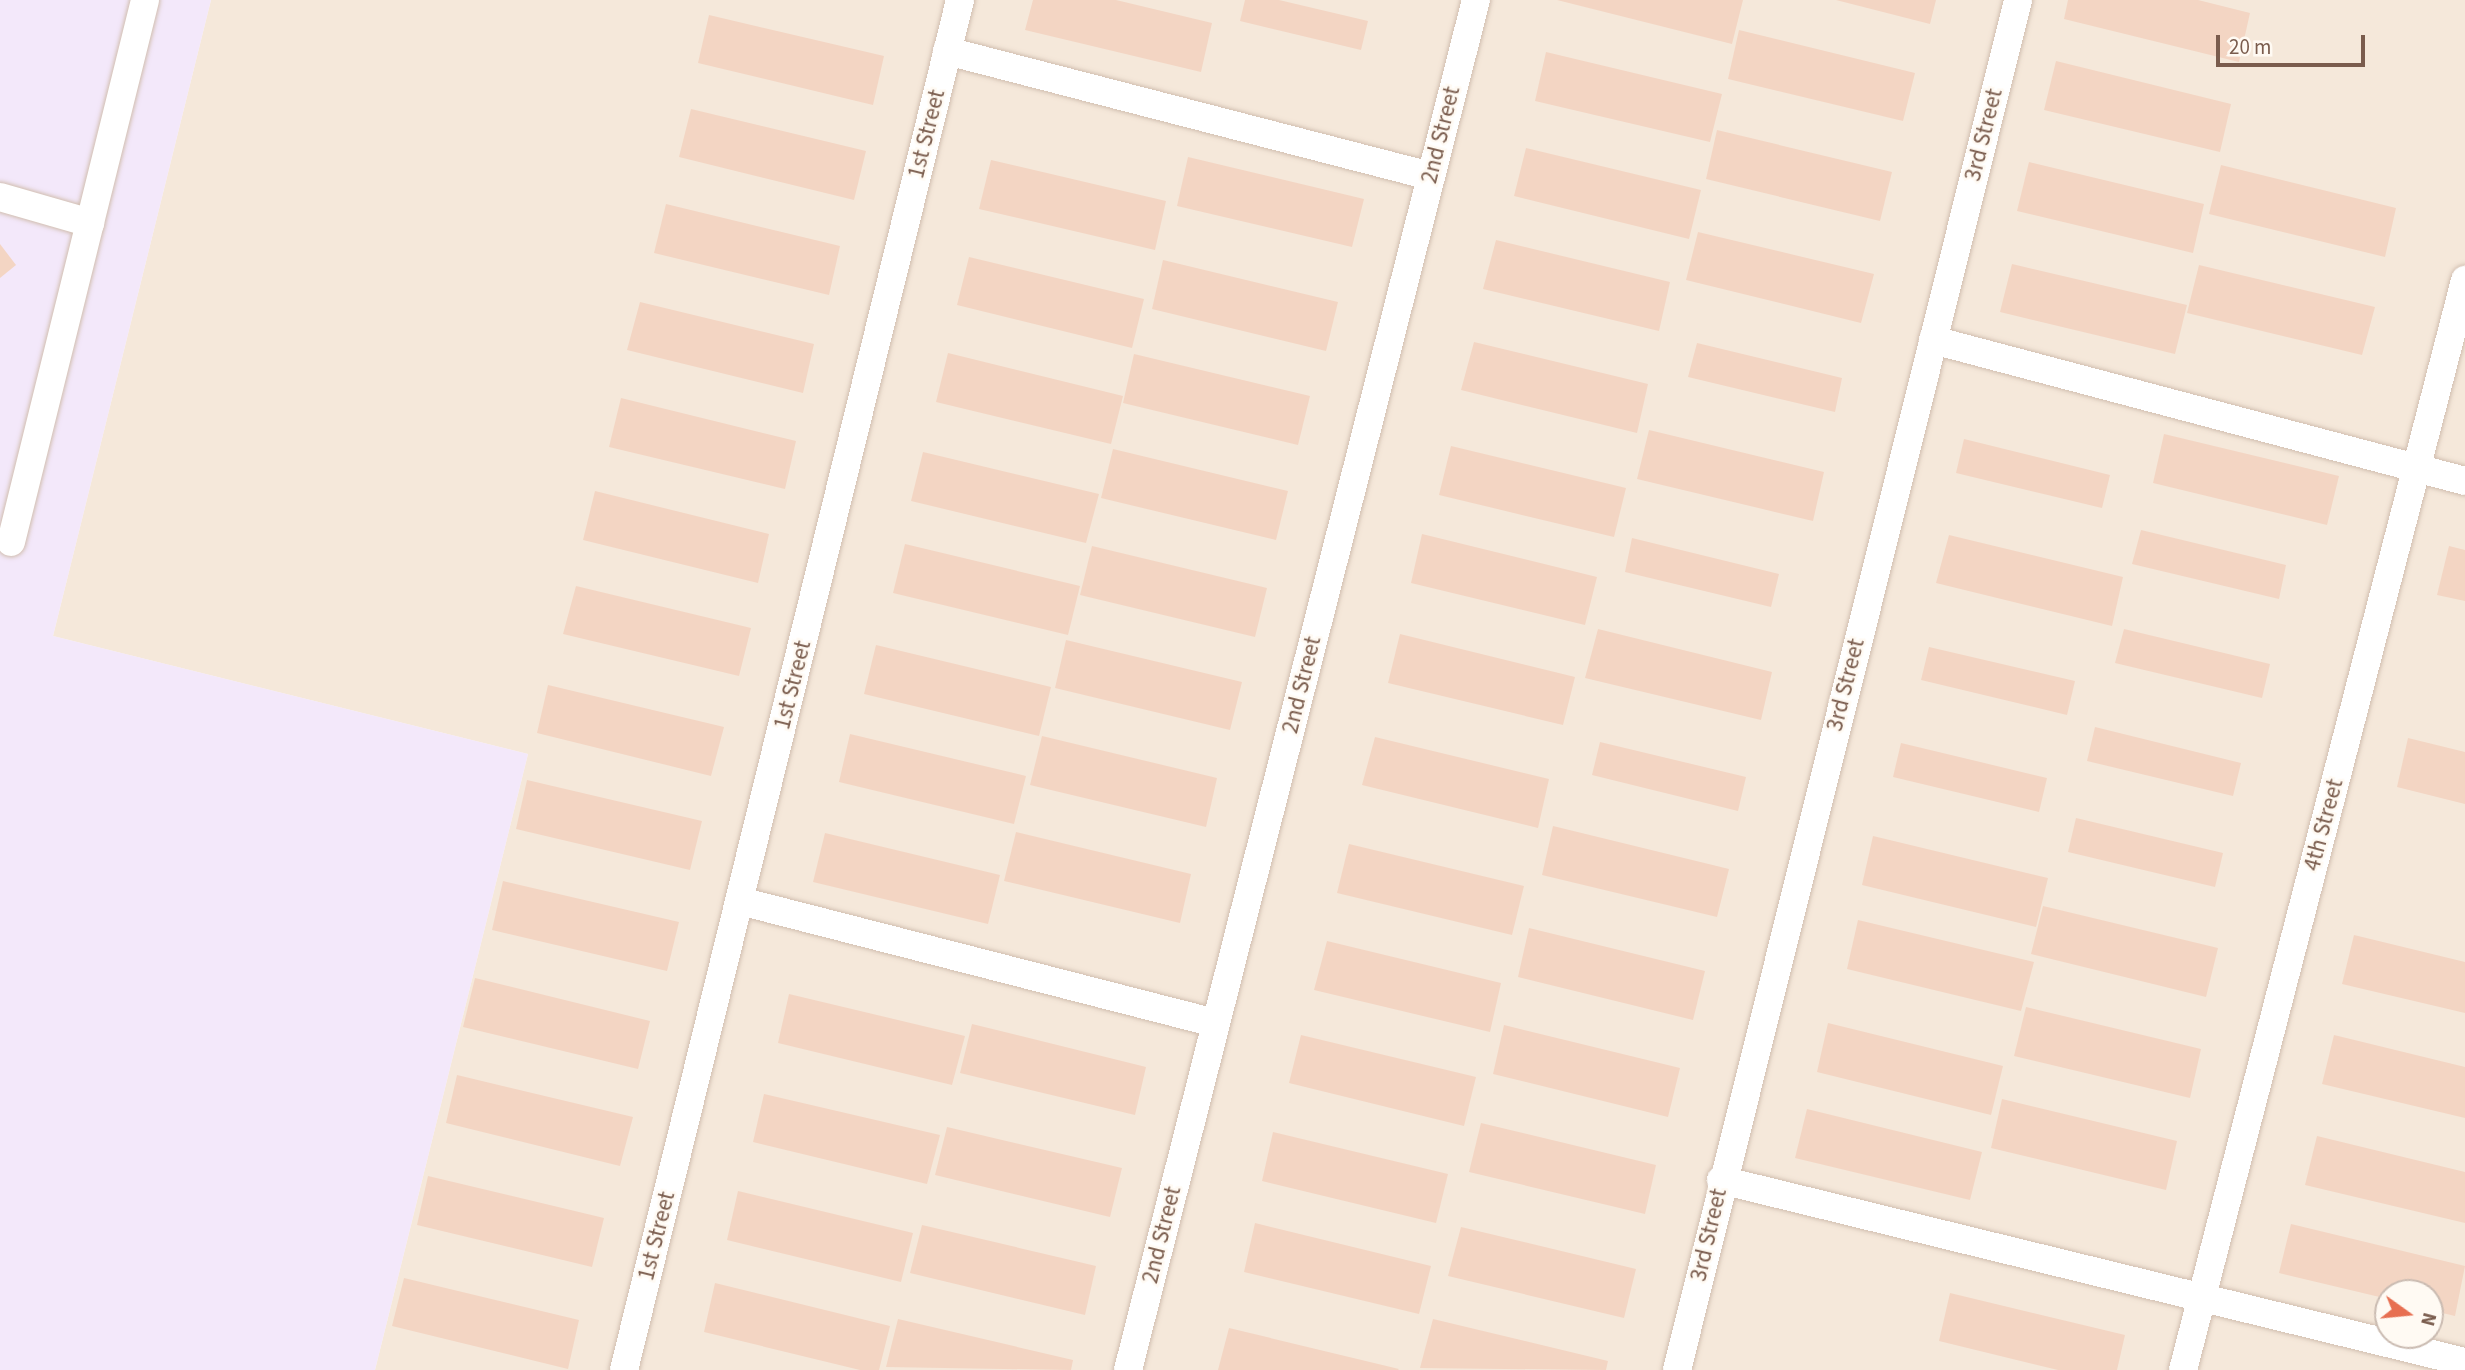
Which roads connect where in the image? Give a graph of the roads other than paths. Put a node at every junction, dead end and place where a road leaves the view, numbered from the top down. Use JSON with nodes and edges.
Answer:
{"nodes":[{"id":1,"x":145,"y":0,"type":"edge"},
{"id":2,"x":960,"y":0,"type":"edge"},
{"id":3,"x":1476,"y":0,"type":"edge"},
{"id":4,"x":2018,"y":0,"type":"edge"},
{"id":5,"x":947,"y":51,"type":"junction"},
{"id":6,"x":1431,"y":176,"type":"junction"},
{"id":7,"x":0,"y":197,"type":"edge"},
{"id":8,"x":90,"y":223,"type":"junction"},
{"id":9,"x":2465,"y":280,"type":"edge"},
{"id":10,"x":1933,"y":340,"type":"junction"},
{"id":11,"x":2417,"y":470,"type":"junction"},
{"id":12,"x":2465,"y":481,"type":"edge"},
{"id":13,"x":11,"y":542,"type":"dead end"},
{"id":14,"x":740,"y":901,"type":"junction"},
{"id":15,"x":1216,"y":1023,"type":"junction"},
{"id":16,"x":1721,"y":1180,"type":"junction"},
{"id":17,"x":2200,"y":1299,"type":"junction"},
{"id":18,"x":2465,"y":1363,"type":"edge"},
{"id":19,"x":624,"y":1370,"type":"edge"},
{"id":20,"x":1128,"y":1370,"type":"edge"},
{"id":21,"x":1677,"y":1370,"type":"edge"},
{"id":22,"x":2183,"y":1370,"type":"edge"}],
"edges":[{"from":1,"to":8,"type":"lane"},
{"from":2,"to":5,"type":"lane","name":"1st Street"},
{"from":3,"to":6,"type":"lane","name":"2nd Street"},
{"from":4,"to":10,"type":"lane","name":"3rd Street"},
{"from":5,"to":6,"type":"lane"},
{"from":5,"to":14,"type":"lane","name":"1st Street"},
{"from":6,"to":15,"type":"lane","name":"2nd Street"},
{"from":7,"to":8,"type":"lane"},
{"from":8,"to":13,"type":"lane"},
{"from":9,"to":11,"type":"lane","name":"4th Street"},
{"from":10,"to":11,"type":"lane"},
{"from":10,"to":16,"type":"lane","name":"3rd Street"},
{"from":11,"to":12,"type":"lane"},
{"from":11,"to":17,"type":"lane","name":"4th Street"},
{"from":14,"to":15,"type":"lane"},
{"from":14,"to":19,"type":"lane","name":"1st Street"},
{"from":15,"to":20,"type":"lane","name":"2nd Street"},
{"from":16,"to":17,"type":"lane"},
{"from":16,"to":21,"type":"lane","name":"3rd Street"},
{"from":17,"to":18,"type":"lane"},
{"from":17,"to":22,"type":"lane","name":"4th Street"}]}
